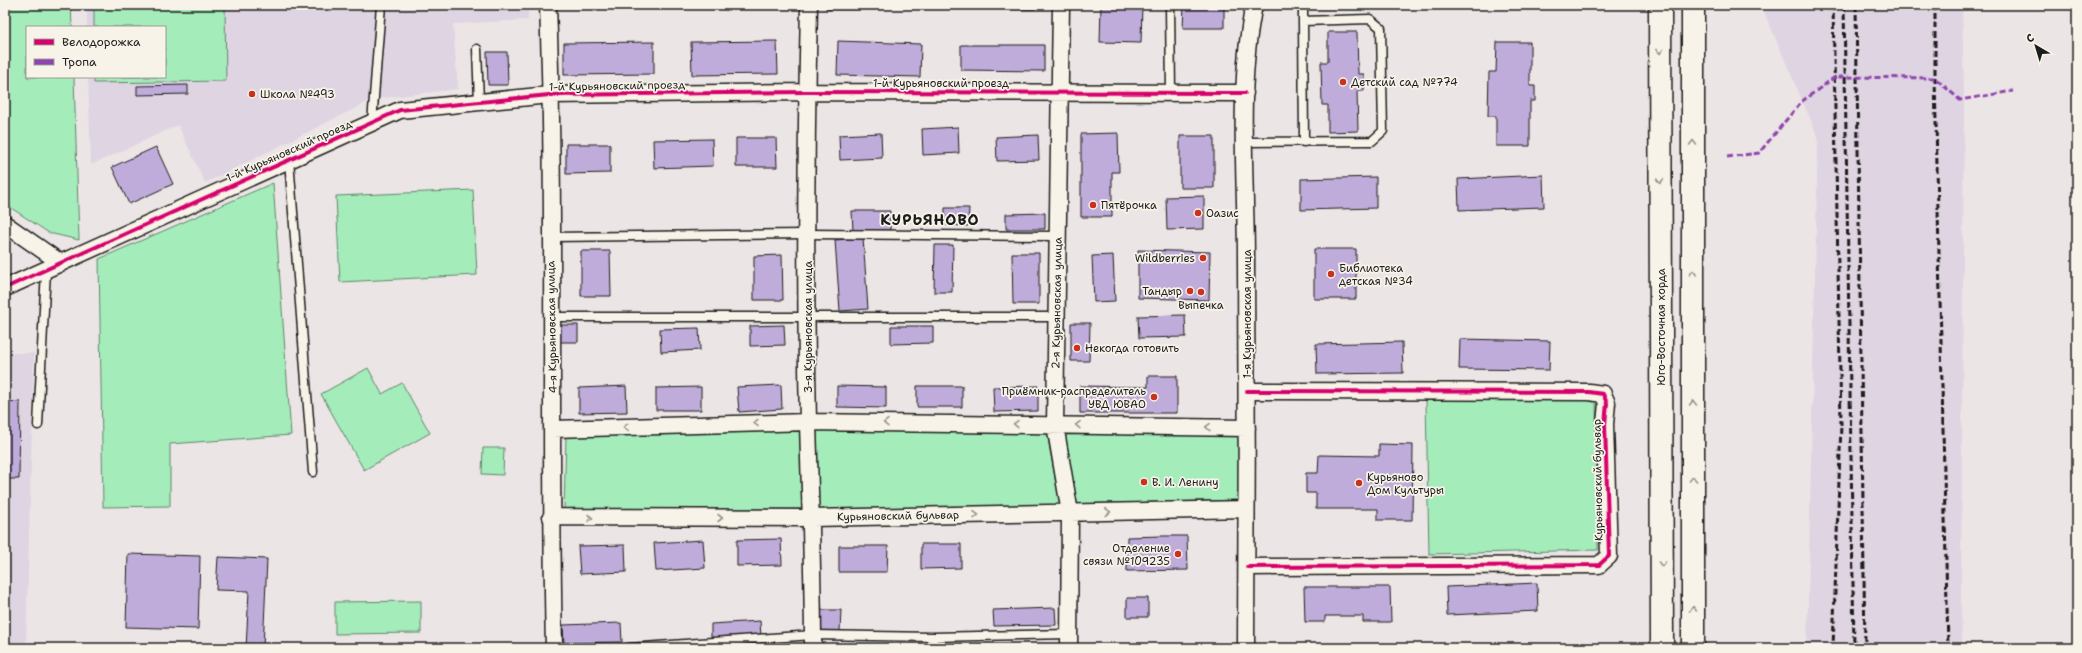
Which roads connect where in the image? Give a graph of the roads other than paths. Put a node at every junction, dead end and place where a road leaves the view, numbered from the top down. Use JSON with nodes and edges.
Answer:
{"nodes":[{"id":1,"x":381,"y":5,"type":"edge"},
{"id":2,"x":548,"y":5,"type":"edge"},
{"id":3,"x":809,"y":5,"type":"edge"},
{"id":4,"x":1061,"y":5,"type":"edge"},
{"id":5,"x":1170,"y":5,"type":"edge"},
{"id":6,"x":1254,"y":5,"type":"edge"},
{"id":7,"x":1303,"y":5,"type":"edge"},
{"id":8,"x":1660,"y":5,"type":"edge"},
{"id":9,"x":1693,"y":5,"type":"edge"},
{"id":10,"x":1303,"y":21,"type":"junction"},
{"id":11,"x":477,"y":50,"type":"dead end"},
{"id":12,"x":807,"y":92,"type":"junction"},
{"id":13,"x":1060,"y":92,"type":"junction"},
{"id":14,"x":1171,"y":93,"type":"junction"},
{"id":15,"x":1245,"y":93,"type":"junction"},
{"id":16,"x":549,"y":95,"type":"junction"},
{"id":17,"x":479,"y":102,"type":"junction"},
{"id":18,"x":372,"y":123,"type":"junction"},
{"id":19,"x":1245,"y":142,"type":"junction"},
{"id":20,"x":1304,"y":142,"type":"junction"},
{"id":21,"x":289,"y":160,"type":"junction"},
{"id":22,"x":5,"y":224,"type":"edge"},
{"id":23,"x":807,"y":234,"type":"junction"},
{"id":24,"x":1058,"y":236,"type":"junction"},
{"id":25,"x":551,"y":237,"type":"junction"},
{"id":26,"x":61,"y":263,"type":"junction"},
{"id":27,"x":46,"y":270,"type":"junction"},
{"id":28,"x":5,"y":288,"type":"edge"},
{"id":29,"x":552,"y":317,"type":"junction"},
{"id":30,"x":808,"y":317,"type":"junction"},
{"id":31,"x":1057,"y":317,"type":"junction"},
{"id":32,"x":1247,"y":391,"type":"junction"},
{"id":33,"x":808,"y":422,"type":"junction"},
{"id":34,"x":38,"y":425,"type":"dead end"},
{"id":35,"x":1055,"y":425,"type":"junction"},
{"id":36,"x":1247,"y":428,"type":"junction"},
{"id":37,"x":553,"y":429,"type":"junction"},
{"id":38,"x":313,"y":472,"type":"dead end"},
{"id":39,"x":1246,"y":509,"type":"junction"},
{"id":40,"x":1070,"y":513,"type":"junction"},
{"id":41,"x":551,"y":517,"type":"junction"},
{"id":42,"x":812,"y":518,"type":"junction"},
{"id":43,"x":1247,"y":567,"type":"junction"},
{"id":44,"x":933,"y":637,"type":"junction"},
{"id":45,"x":1069,"y":641,"type":"edge"},
{"id":46,"x":813,"y":642,"type":"edge"},
{"id":47,"x":675,"y":647,"type":"edge"},
{"id":48,"x":554,"y":648,"type":"edge"},
{"id":49,"x":629,"y":648,"type":"edge"},
{"id":50,"x":933,"y":648,"type":"edge"},
{"id":51,"x":1246,"y":648,"type":"edge"},
{"id":52,"x":1662,"y":648,"type":"edge"},
{"id":53,"x":1693,"y":648,"type":"edge"}],
"edges":[{"from":1,"to":18,"type":"lane"},
{"from":2,"to":16,"type":"street","name":"4-я Курьяновская улица"},
{"from":3,"to":12,"type":"street","name":"3-я Курьяновская улица"},
{"from":4,"to":13,"type":"street","name":"2-я Курьяновская улица"},
{"from":5,"to":14,"type":"lane"},
{"from":6,"to":15,"type":"street","name":"1-я Курьяновская улица"},
{"from":7,"to":10,"type":"lane"},
{"from":8,"to":52,"type":"main road","name":"Юго-Восточная хорда","one_way":true},
{"from":53,"to":9,"type":"main road","one_way":true},
{"from":10,"to":20,"type":"lane"},
{"from":10,"to":20,"type":"lane"},
{"from":11,"to":17,"type":"lane"},
{"from":12,"to":13,"type":"street","name":"1-й Курьяновский проезд"},
{"from":12,"to":16,"type":"street","name":"1-й Курьяновский проезд"},
{"from":12,"to":23,"type":"street","name":"3-я Курьяновская улица"},
{"from":13,"to":14,"type":"street","name":"1-й Курьяновский проезд"},
{"from":13,"to":24,"type":"street","name":"2-я Курьяновская улица"},
{"from":14,"to":15,"type":"street","name":"1-й Курьяновский проезд"},
{"from":15,"to":19,"type":"street","name":"1-я Курьяновская улица"},
{"from":16,"to":17,"type":"street","name":"1-й Курьяновский проезд"},
{"from":16,"to":25,"type":"street","name":"4-я Курьяновская улица"},
{"from":17,"to":18,"type":"street","name":"1-й Курьяновский проезд"},
{"from":18,"to":21,"type":"street","name":"1-й Курьяновский проезд"},
{"from":19,"to":20,"type":"lane"},
{"from":19,"to":32,"type":"street","name":"1-я Курьяновская улица"},
{"from":21,"to":26,"type":"street","name":"1-й Курьяновский проезд"},
{"from":21,"to":38,"type":"lane"},
{"from":22,"to":26,"type":"street"},
{"from":23,"to":24,"type":"lane"},
{"from":23,"to":25,"type":"lane"},
{"from":23,"to":30,"type":"street","name":"3-я Курьяновская улица"},
{"from":24,"to":31,"type":"street","name":"2-я Курьяновская улица"},
{"from":25,"to":29,"type":"street","name":"4-я Курьяновская улица"},
{"from":26,"to":27,"type":"street","name":"1-й Курьяновский проезд"},
{"from":27,"to":28,"type":"street","name":"1-й Курьяновский проезд"},
{"from":27,"to":34,"type":"lane"},
{"from":29,"to":30,"type":"lane"},
{"from":29,"to":37,"type":"street","name":"4-я Курьяновская улица"},
{"from":30,"to":31,"type":"lane"},
{"from":30,"to":33,"type":"street","name":"3-я Курьяновская улица"},
{"from":31,"to":35,"type":"street","name":"2-я Курьяновская улица"},
{"from":32,"to":36,"type":"street","name":"1-я Курьяновская улица"},
{"from":32,"to":43,"type":"street","name":"Курьяновский бульвар"},
{"from":35,"to":33,"type":"street","one_way":true},
{"from":33,"to":37,"type":"street","one_way":true},
{"from":33,"to":42,"type":"street","name":"3-я Курьяновская улица"},
{"from":36,"to":35,"type":"street","one_way":true},
{"from":35,"to":40,"type":"street","name":"2-я Курьяновская улица"},
{"from":36,"to":39,"type":"street","name":"1-я Курьяновская улица"},
{"from":37,"to":41,"type":"street","name":"4-я Курьяновская улица"},
{"from":40,"to":39,"type":"street","name":"Курьяновский бульвар","one_way":true},
{"from":39,"to":43,"type":"street","name":"1-я Курьяновская улица"},
{"from":42,"to":40,"type":"street","name":"Курьяновский бульвар","one_way":true},
{"from":40,"to":45,"type":"street","name":"2-я Курьяновская улица"},
{"from":41,"to":42,"type":"street","name":"Курьяновский бульвар","one_way":true},
{"from":41,"to":48,"type":"street","name":"4-я Курьяновская улица"},
{"from":42,"to":46,"type":"street","name":"3-я Курьяновская улица"},
{"from":43,"to":51,"type":"street","name":"1-я Курьяновская улица"},
{"from":44,"to":45,"type":"lane"},
{"from":44,"to":46,"type":"lane"},
{"from":44,"to":50,"type":"lane"},
{"from":46,"to":47,"type":"lane"},
{"from":47,"to":49,"type":"lane"}]}
